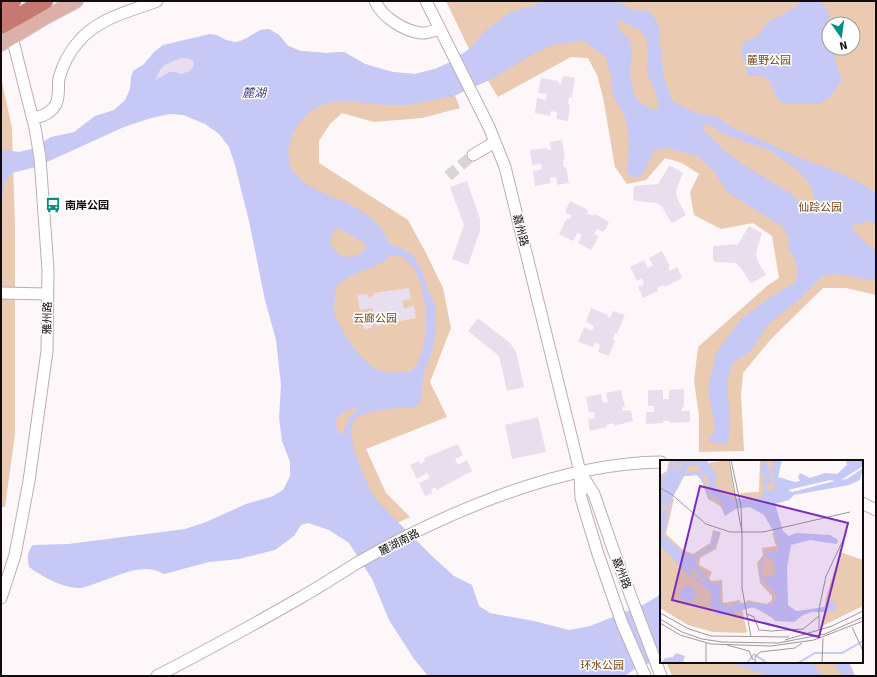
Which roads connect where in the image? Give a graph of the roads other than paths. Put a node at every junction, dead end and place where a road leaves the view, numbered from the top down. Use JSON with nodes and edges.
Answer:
{"nodes":[{"id":1,"x":13,"y":1,"type":"edge"},
{"id":2,"x":45,"y":1,"type":"edge"},
{"id":3,"x":76,"y":1,"type":"edge"},
{"id":4,"x":157,"y":1,"type":"edge"},
{"id":5,"x":375,"y":1,"type":"edge"},
{"id":6,"x":426,"y":1,"type":"edge"},
{"id":7,"x":1,"y":8,"type":"edge"},
{"id":8,"x":440,"y":29,"type":"junction"},
{"id":9,"x":5,"y":35,"type":"edge"},
{"id":10,"x":34,"y":123,"type":"junction"},
{"id":11,"x":495,"y":142,"type":"junction"},
{"id":12,"x":472,"y":155,"type":"tunnel mouth"},
{"id":13,"x":1,"y":293,"type":"edge"},
{"id":14,"x":47,"y":294,"type":"junction"},
{"id":15,"x":660,"y":462,"type":"edge"},
{"id":16,"x":580,"y":472,"type":"junction"},
{"id":17,"x":863,"y":504,"type":"edge"},
{"id":18,"x":876,"y":510,"type":"edge"},
{"id":19,"x":1,"y":598,"type":"edge"},
{"id":20,"x":157,"y":676,"type":"edge"},
{"id":21,"x":645,"y":676,"type":"edge"},
{"id":22,"x":661,"y":676,"type":"edge"}],
"edges":[{"from":1,"to":7,"type":"highway"},
{"from":2,"to":9,"type":"highway"},
{"from":3,"to":9,"type":"main road"},
{"from":4,"to":10,"type":"street"},
{"from":5,"to":8,"type":"street"},
{"from":6,"to":8,"type":"street","name":"嘉州路"},
{"from":8,"to":11,"type":"street","name":"嘉州路"},
{"from":9,"to":10,"type":"street","name":"雅州路"},
{"from":10,"to":14,"type":"street","name":"雅州路"},
{"from":11,"to":12,"type":"street"},
{"from":11,"to":16,"type":"street","name":"嘉州路"},
{"from":13,"to":14,"type":"street"},
{"from":14,"to":19,"type":"street","name":"雅州路"},
{"from":15,"to":16,"type":"street","name":"麓湖南路"},
{"from":16,"to":20,"type":"street","name":"麓湖南路"},
{"from":16,"to":21,"type":"street","name":"嘉州路"},
{"from":16,"to":22,"type":"street","name":"嘉州路"},
{"from":17,"to":18,"type":"street"}]}
